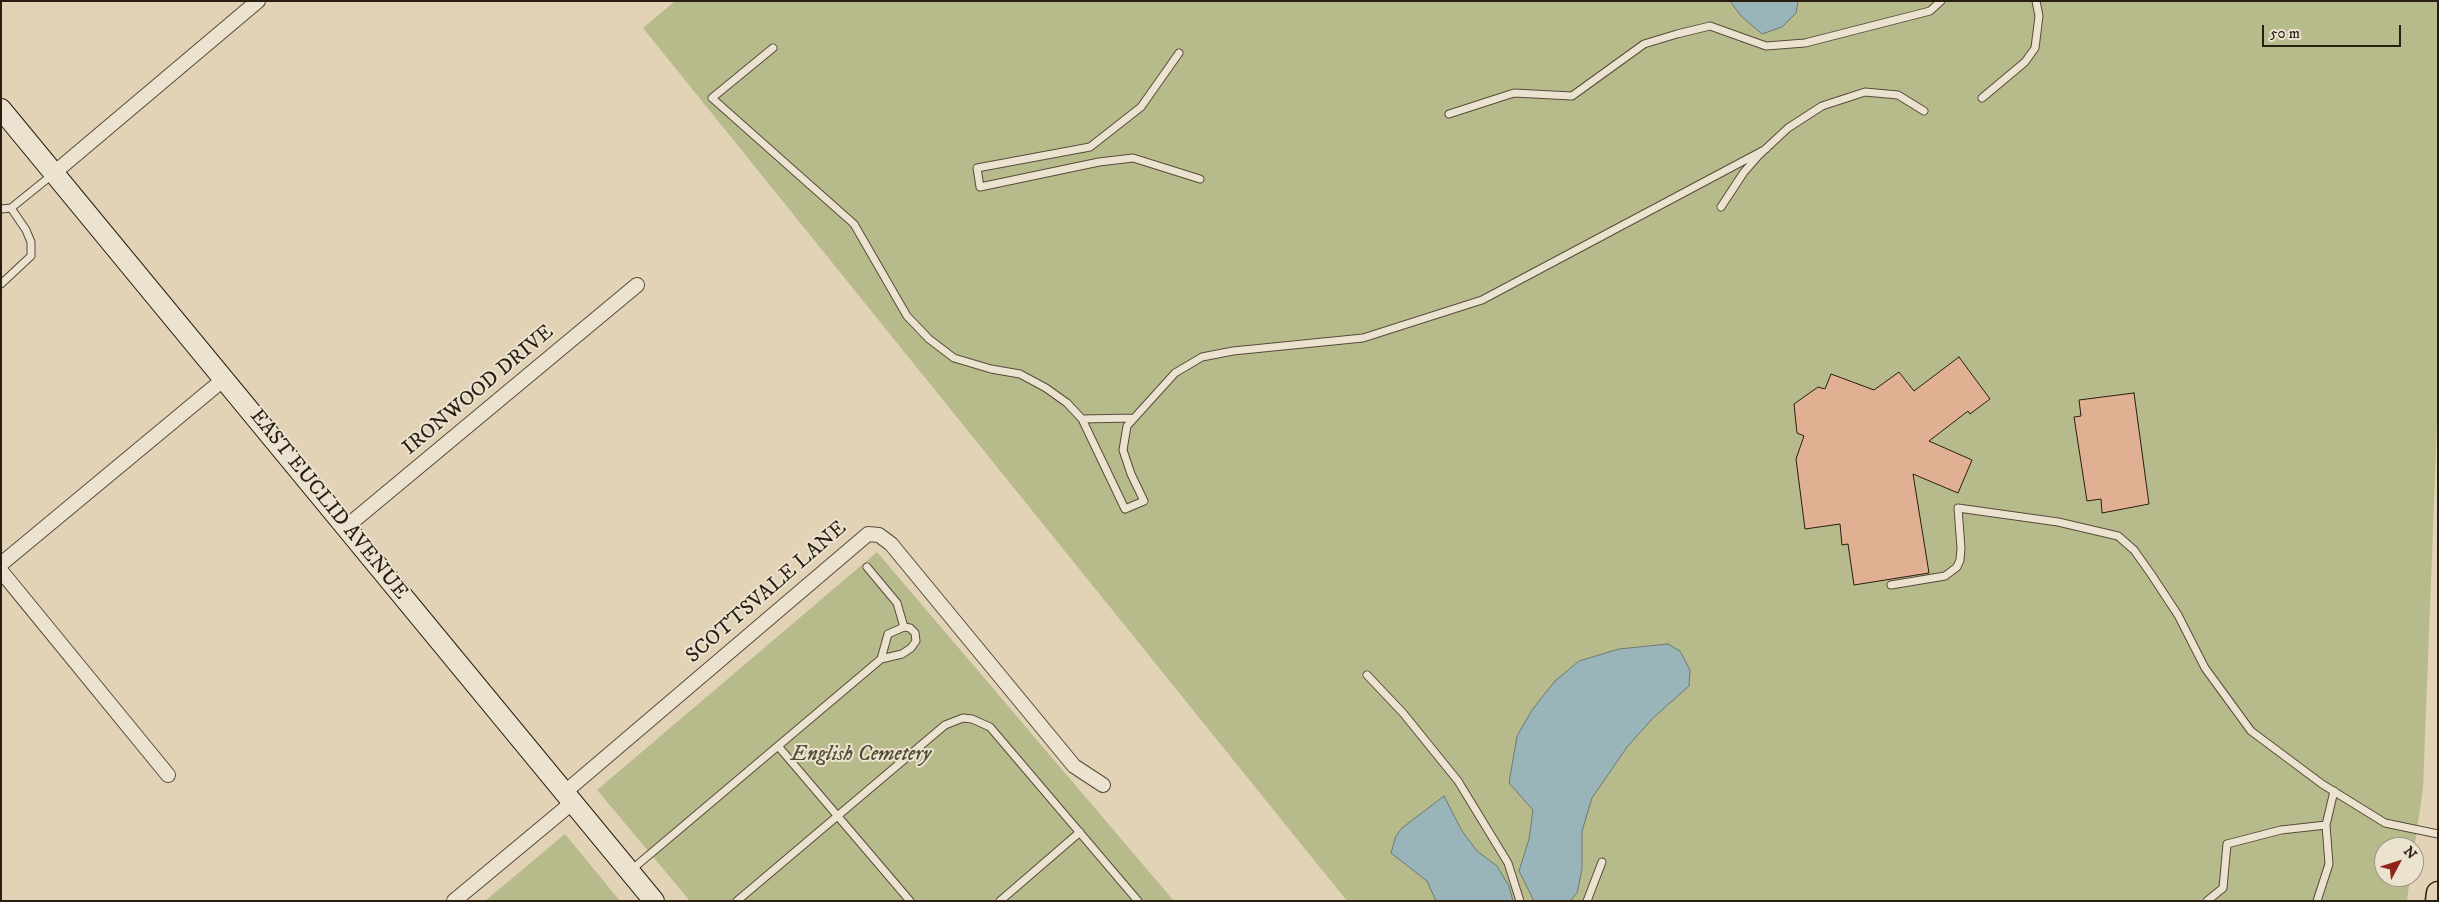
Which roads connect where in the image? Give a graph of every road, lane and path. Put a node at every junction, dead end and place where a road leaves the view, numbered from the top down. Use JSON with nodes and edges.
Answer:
{"nodes":[{"id":1,"x":258,"y":1,"type":"edge"},
{"id":2,"x":1941,"y":1,"type":"edge"},
{"id":3,"x":2036,"y":1,"type":"edge"},
{"id":4,"x":774,"y":48,"type":"dead end"},
{"id":5,"x":1179,"y":53,"type":"dead end"},
{"id":6,"x":1982,"y":98,"type":"dead end"},
{"id":7,"x":1,"y":109,"type":"edge"},
{"id":8,"x":1924,"y":111,"type":"dead end"},
{"id":9,"x":1449,"y":114,"type":"dead end"},
{"id":10,"x":1766,"y":149,"type":"junction"},
{"id":11,"x":54,"y":173,"type":"junction"},
{"id":12,"x":1200,"y":178,"type":"dead end"},
{"id":13,"x":12,"y":208,"type":"junction"},
{"id":14,"x":1720,"y":208,"type":"dead end"},
{"id":15,"x":1,"y":209,"type":"edge"},
{"id":16,"x":1,"y":284,"type":"edge"},
{"id":17,"x":637,"y":285,"type":"dead end"},
{"id":18,"x":224,"y":379,"type":"junction"},
{"id":19,"x":1133,"y":418,"type":"junction"},
{"id":20,"x":1082,"y":419,"type":"junction"},
{"id":21,"x":346,"y":527,"type":"junction"},
{"id":22,"x":1,"y":564,"type":"edge"},
{"id":23,"x":867,"y":567,"type":"dead end"},
{"id":24,"x":1,"y":571,"type":"edge"},
{"id":25,"x":1891,"y":586,"type":"dead end"},
{"id":26,"x":904,"y":627,"type":"junction"},
{"id":27,"x":881,"y":659,"type":"junction"},
{"id":28,"x":1367,"y":675,"type":"dead end"},
{"id":29,"x":778,"y":746,"type":"junction"},
{"id":30,"x":168,"y":774,"type":"dead end"},
{"id":31,"x":1102,"y":785,"type":"dead end"},
{"id":32,"x":2334,"y":791,"type":"junction"},
{"id":33,"x":569,"y":797,"type":"junction"},
{"id":34,"x":837,"y":816,"type":"junction"},
{"id":35,"x":2326,"y":825,"type":"junction"},
{"id":36,"x":1080,"y":832,"type":"junction"},
{"id":37,"x":2438,"y":834,"type":"edge"},
{"id":38,"x":1602,"y":862,"type":"dead end"},
{"id":39,"x":630,"y":871,"type":"junction"},
{"id":40,"x":2438,"y":893,"type":"edge"},
{"id":41,"x":454,"y":901,"type":"edge"},
{"id":42,"x":654,"y":901,"type":"edge"},
{"id":43,"x":737,"y":901,"type":"edge"},
{"id":44,"x":910,"y":901,"type":"edge"},
{"id":45,"x":1000,"y":901,"type":"edge"},
{"id":46,"x":1138,"y":901,"type":"edge"},
{"id":47,"x":1520,"y":901,"type":"edge"},
{"id":48,"x":1587,"y":901,"type":"edge"},
{"id":49,"x":2207,"y":901,"type":"edge"},
{"id":50,"x":2317,"y":901,"type":"edge"},
{"id":51,"x":2437,"y":901,"type":"edge"}],
"edges":[{"from":1,"to":11,"type":"street"},
{"from":2,"to":9,"type":"lane"},
{"from":3,"to":6,"type":"lane"},
{"from":4,"to":20,"type":"lane"},
{"from":5,"to":12,"type":"lane"},
{"from":7,"to":11,"type":"main road","name":"EAST EUCLID AVENUE"},
{"from":8,"to":10,"type":"lane"},
{"from":10,"to":14,"type":"lane"},
{"from":10,"to":19,"type":"lane"},
{"from":11,"to":13,"type":"lane"},
{"from":11,"to":18,"type":"main road","name":"EAST EUCLID AVENUE"},
{"from":13,"to":15,"type":"lane"},
{"from":13,"to":16,"type":"lane"},
{"from":17,"to":21,"type":"street","name":"IRONWOOD DRIVE"},
{"from":18,"to":21,"type":"main road","name":"EAST EUCLID AVENUE"},
{"from":18,"to":22,"type":"street"},
{"from":19,"to":20,"type":"lane"},
{"from":19,"to":20,"type":"lane"},
{"from":21,"to":33,"type":"main road","name":"EAST EUCLID AVENUE"},
{"from":23,"to":26,"type":"lane"},
{"from":24,"to":30,"type":"street"},
{"from":25,"to":32,"type":"lane"},
{"from":26,"to":27,"type":"lane"},
{"from":26,"to":27,"type":"lane"},
{"from":27,"to":29,"type":"lane"},
{"from":28,"to":47,"type":"lane"},
{"from":29,"to":34,"type":"lane"},
{"from":29,"to":39,"type":"lane"},
{"from":31,"to":33,"type":"street","name":"SCOTTSVALE LANE"},
{"from":32,"to":35,"type":"lane"},
{"from":32,"to":37,"type":"lane"},
{"from":33,"to":39,"type":"main road","name":"EAST EUCLID AVENUE"},
{"from":33,"to":41,"type":"street","name":"SCOTTSVALE LANE"},
{"from":34,"to":36,"type":"lane"},
{"from":34,"to":43,"type":"lane"},
{"from":34,"to":44,"type":"lane"},
{"from":35,"to":49,"type":"lane"},
{"from":35,"to":50,"type":"lane"},
{"from":36,"to":45,"type":"lane"},
{"from":36,"to":46,"type":"lane"},
{"from":38,"to":48,"type":"lane"},
{"from":39,"to":42,"type":"main road","name":"EAST EUCLID AVENUE"},
{"from":40,"to":51,"type":"main road"}]}
